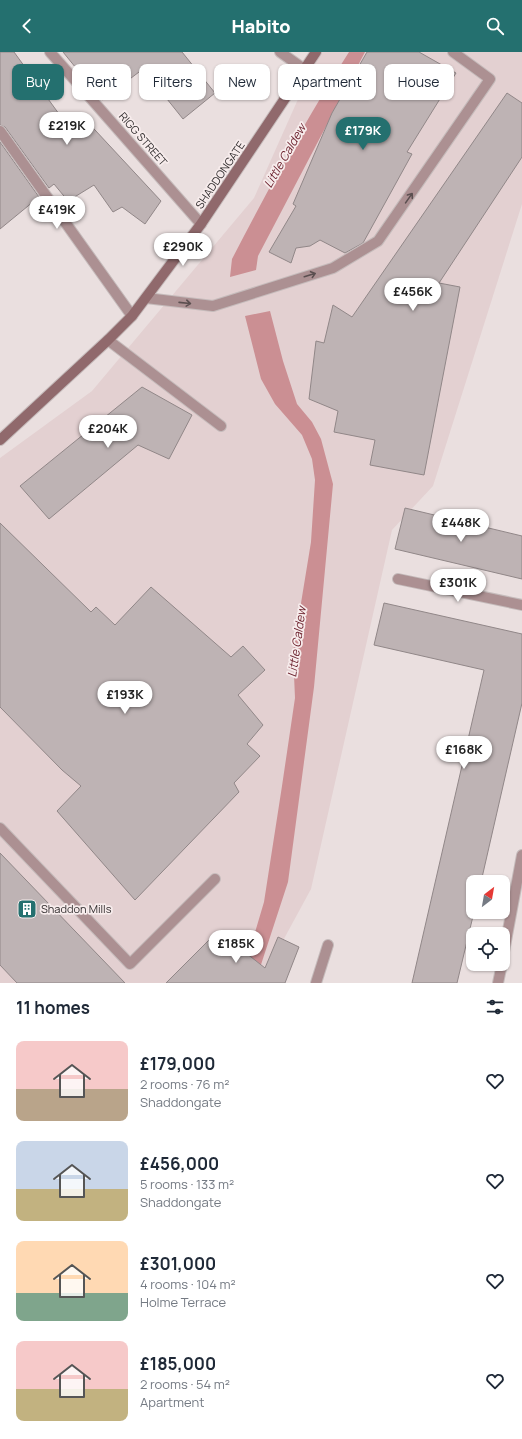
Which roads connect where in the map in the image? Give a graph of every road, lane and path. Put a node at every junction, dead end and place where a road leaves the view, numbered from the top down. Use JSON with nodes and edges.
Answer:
{"nodes":[{"id":1,"x":50,"y":52,"type":"edge"},
{"id":2,"x":280,"y":52,"type":"edge"},
{"id":3,"x":316,"y":52,"type":"edge"},
{"id":4,"x":453,"y":52,"type":"edge"},
{"id":5,"x":297,"y":64,"type":"edge"},
{"id":6,"x":308,"y":64,"type":"edge"},
{"id":7,"x":283,"y":100,"type":"edge"},
{"id":8,"x":0,"y":131,"type":"edge"},
{"id":9,"x":201,"y":224,"type":"junction"},
{"id":10,"x":146,"y":298,"type":"junction"},
{"id":11,"x":132,"y":316,"type":"junction"},
{"id":12,"x":108,"y":340,"type":"junction"},
{"id":13,"x":221,"y":426,"type":"dead end"},
{"id":14,"x":0,"y":440,"type":"edge"},
{"id":15,"x":398,"y":579,"type":"dead end"},
{"id":16,"x":522,"y":605,"type":"edge"},
{"id":17,"x":0,"y":828,"type":"edge"},
{"id":18,"x":522,"y":855,"type":"edge"},
{"id":19,"x":215,"y":879,"type":"dead end"},
{"id":20,"x":509,"y":927,"type":"edge"},
{"id":21,"x":328,"y":945,"type":"dead end"},
{"id":22,"x":501,"y":971,"type":"edge"},
{"id":23,"x":316,"y":983,"type":"edge"},
{"id":24,"x":498,"y":983,"type":"edge"}],
"edges":[{"from":1,"to":9,"type":"street","name":"RIGG STREET"},
{"from":2,"to":5,"type":"street"},
{"from":3,"to":6,"type":"main road","name":"SHADDONGATE"},
{"from":10,"to":4,"type":"street","one_way":true},
{"from":7,"to":9,"type":"main road","name":"SHADDONGATE"},
{"from":8,"to":11,"type":"street"},
{"from":9,"to":10,"type":"main road","name":"SHADDONGATE"},
{"from":10,"to":11,"type":"main road","name":"SHADDONGATE"},
{"from":11,"to":12,"type":"main road","name":"SHADDONGATE"},
{"from":12,"to":13,"type":"street"},
{"from":12,"to":14,"type":"main road","name":"SHADDONGATE"},
{"from":15,"to":16,"type":"street"},
{"from":17,"to":19,"type":"street"},
{"from":18,"to":20,"type":"street"},
{"from":21,"to":23,"type":"street"},
{"from":22,"to":24,"type":"street"}]}
